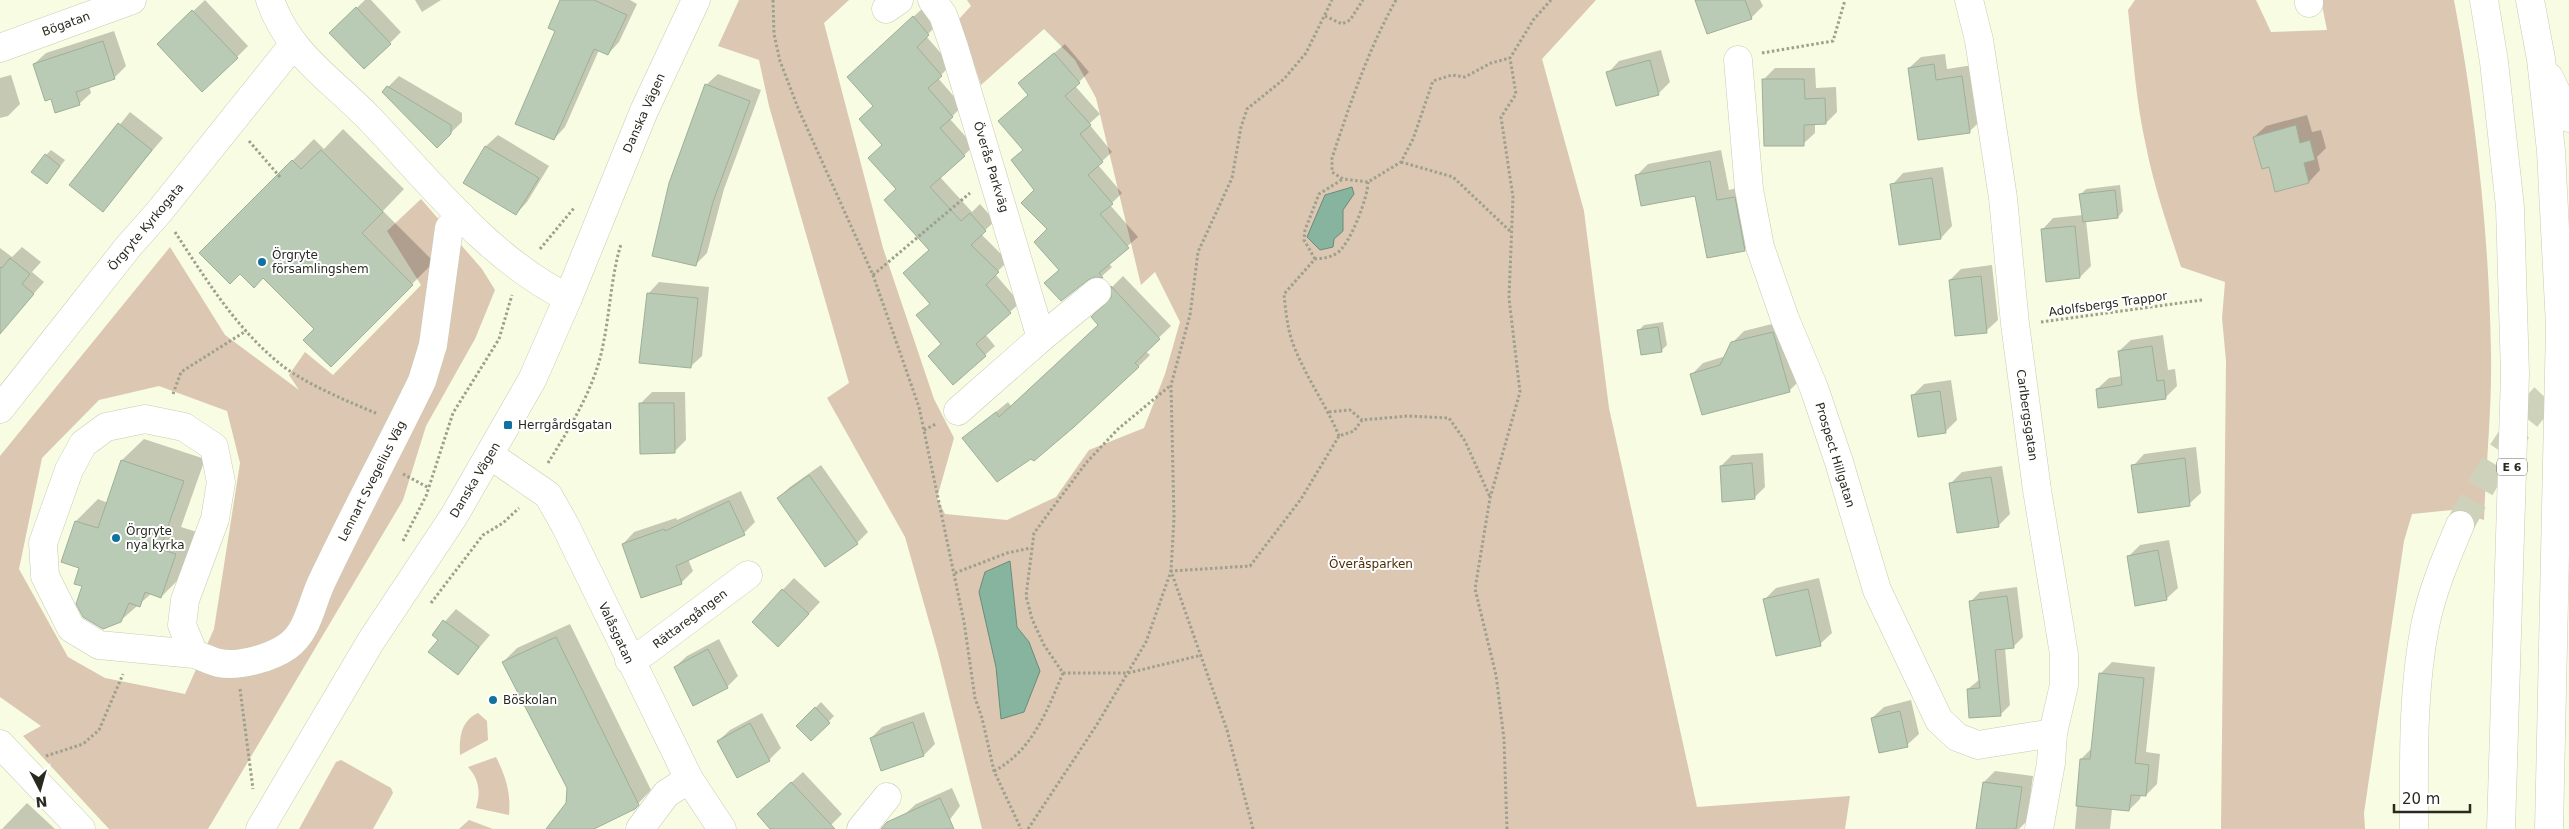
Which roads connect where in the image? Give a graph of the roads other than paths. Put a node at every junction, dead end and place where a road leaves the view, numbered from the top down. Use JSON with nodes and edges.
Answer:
{"nodes":[{"id":1,"x":132,"y":0,"type":"edge"},
{"id":2,"x":270,"y":0,"type":"edge"},
{"id":3,"x":696,"y":0,"type":"edge"},
{"id":4,"x":932,"y":0,"type":"edge"},
{"id":5,"x":1969,"y":0,"type":"edge"},
{"id":6,"x":2484,"y":0,"type":"edge"},
{"id":7,"x":2530,"y":0,"type":"edge"},
{"id":8,"x":292,"y":45,"type":"junction"},
{"id":9,"x":0,"y":48,"type":"edge"},
{"id":10,"x":2541,"y":59,"type":"junction"},
{"id":11,"x":1738,"y":60,"type":"road end"},
{"id":12,"x":2569,"y":118,"type":"edge"},
{"id":13,"x":460,"y":215,"type":"junction"},
{"id":14,"x":1097,"y":292,"type":"dead end"},
{"id":15,"x":568,"y":298,"type":"junction"},
{"id":16,"x":1042,"y":338,"type":"junction"},
{"id":17,"x":0,"y":410,"type":"edge"},
{"id":18,"x":958,"y":411,"type":"dead end"},
{"id":19,"x":490,"y":455,"type":"junction"},
{"id":20,"x":2460,"y":525,"type":"tunnel mouth"},
{"id":21,"x":748,"y":575,"type":"dead end"},
{"id":22,"x":194,"y":654,"type":"junction"},
{"id":23,"x":629,"y":660,"type":"junction"},
{"id":24,"x":2569,"y":689,"type":"edge"},
{"id":25,"x":2053,"y":733,"type":"junction"},
{"id":26,"x":2552,"y":741,"type":"junction"},
{"id":27,"x":0,"y":744,"type":"edge"},
{"id":28,"x":689,"y":779,"type":"junction"},
{"id":29,"x":887,"y":797,"type":"dead end"},
{"id":30,"x":81,"y":829,"type":"edge"},
{"id":31,"x":260,"y":829,"type":"edge"},
{"id":32,"x":640,"y":829,"type":"edge"},
{"id":33,"x":722,"y":829,"type":"edge"},
{"id":34,"x":861,"y":829,"type":"edge"},
{"id":35,"x":2039,"y":829,"type":"edge"},
{"id":36,"x":2414,"y":829,"type":"edge"},
{"id":37,"x":2501,"y":829,"type":"edge"},
{"id":38,"x":2548,"y":829,"type":"edge"}],
"edges":[{"from":1,"to":9,"type":"main road","name":"Bögatan"},
{"from":2,"to":8,"type":"main road"},
{"from":3,"to":15,"type":"main road","name":"Danska Vägen"},
{"from":4,"to":16,"type":"main road","name":"Överås Parkväg"},
{"from":5,"to":25,"type":"main road","name":"Carlbergsgatan"},
{"from":6,"to":37,"type":"main road","number":"E 6"},
{"from":7,"to":10,"type":"main road"},
{"from":8,"to":13,"type":"main road"},
{"from":8,"to":17,"type":"main road","name":"Örgryte Kyrkogata"},
{"from":10,"to":12,"type":"main road"},
{"from":10,"to":26,"type":"main road"},
{"from":11,"to":25,"type":"main road","name":"Prospect Hillgatan"},
{"from":13,"to":15,"type":"main road"},
{"from":13,"to":22,"type":"main road","name":"Lennart Svegelius Väg"},
{"from":14,"to":16,"type":"main road"},
{"from":15,"to":19,"type":"main road","name":"Danska Vägen"},
{"from":16,"to":18,"type":"main road"},
{"from":19,"to":23,"type":"main road","name":"Valåsgatan"},
{"from":19,"to":31,"type":"main road","name":"Danska Vägen"},
{"from":20,"to":36,"type":"main road"},
{"from":21,"to":23,"type":"main road","name":"Rättaregången"},
{"from":22,"to":22,"type":"main road","name":"Lennart Svegelius Väg"},
{"from":23,"to":28,"type":"main road","name":"Valåsgatan"},
{"from":24,"to":26,"type":"main road"},
{"from":25,"to":35,"type":"main road","name":"Carlbergsgatan"},
{"from":26,"to":38,"type":"main road"},
{"from":27,"to":30,"type":"main road"},
{"from":28,"to":32,"type":"main road"},
{"from":28,"to":33,"type":"main road","name":"Valåsgatan"},
{"from":29,"to":34,"type":"main road"}]}
